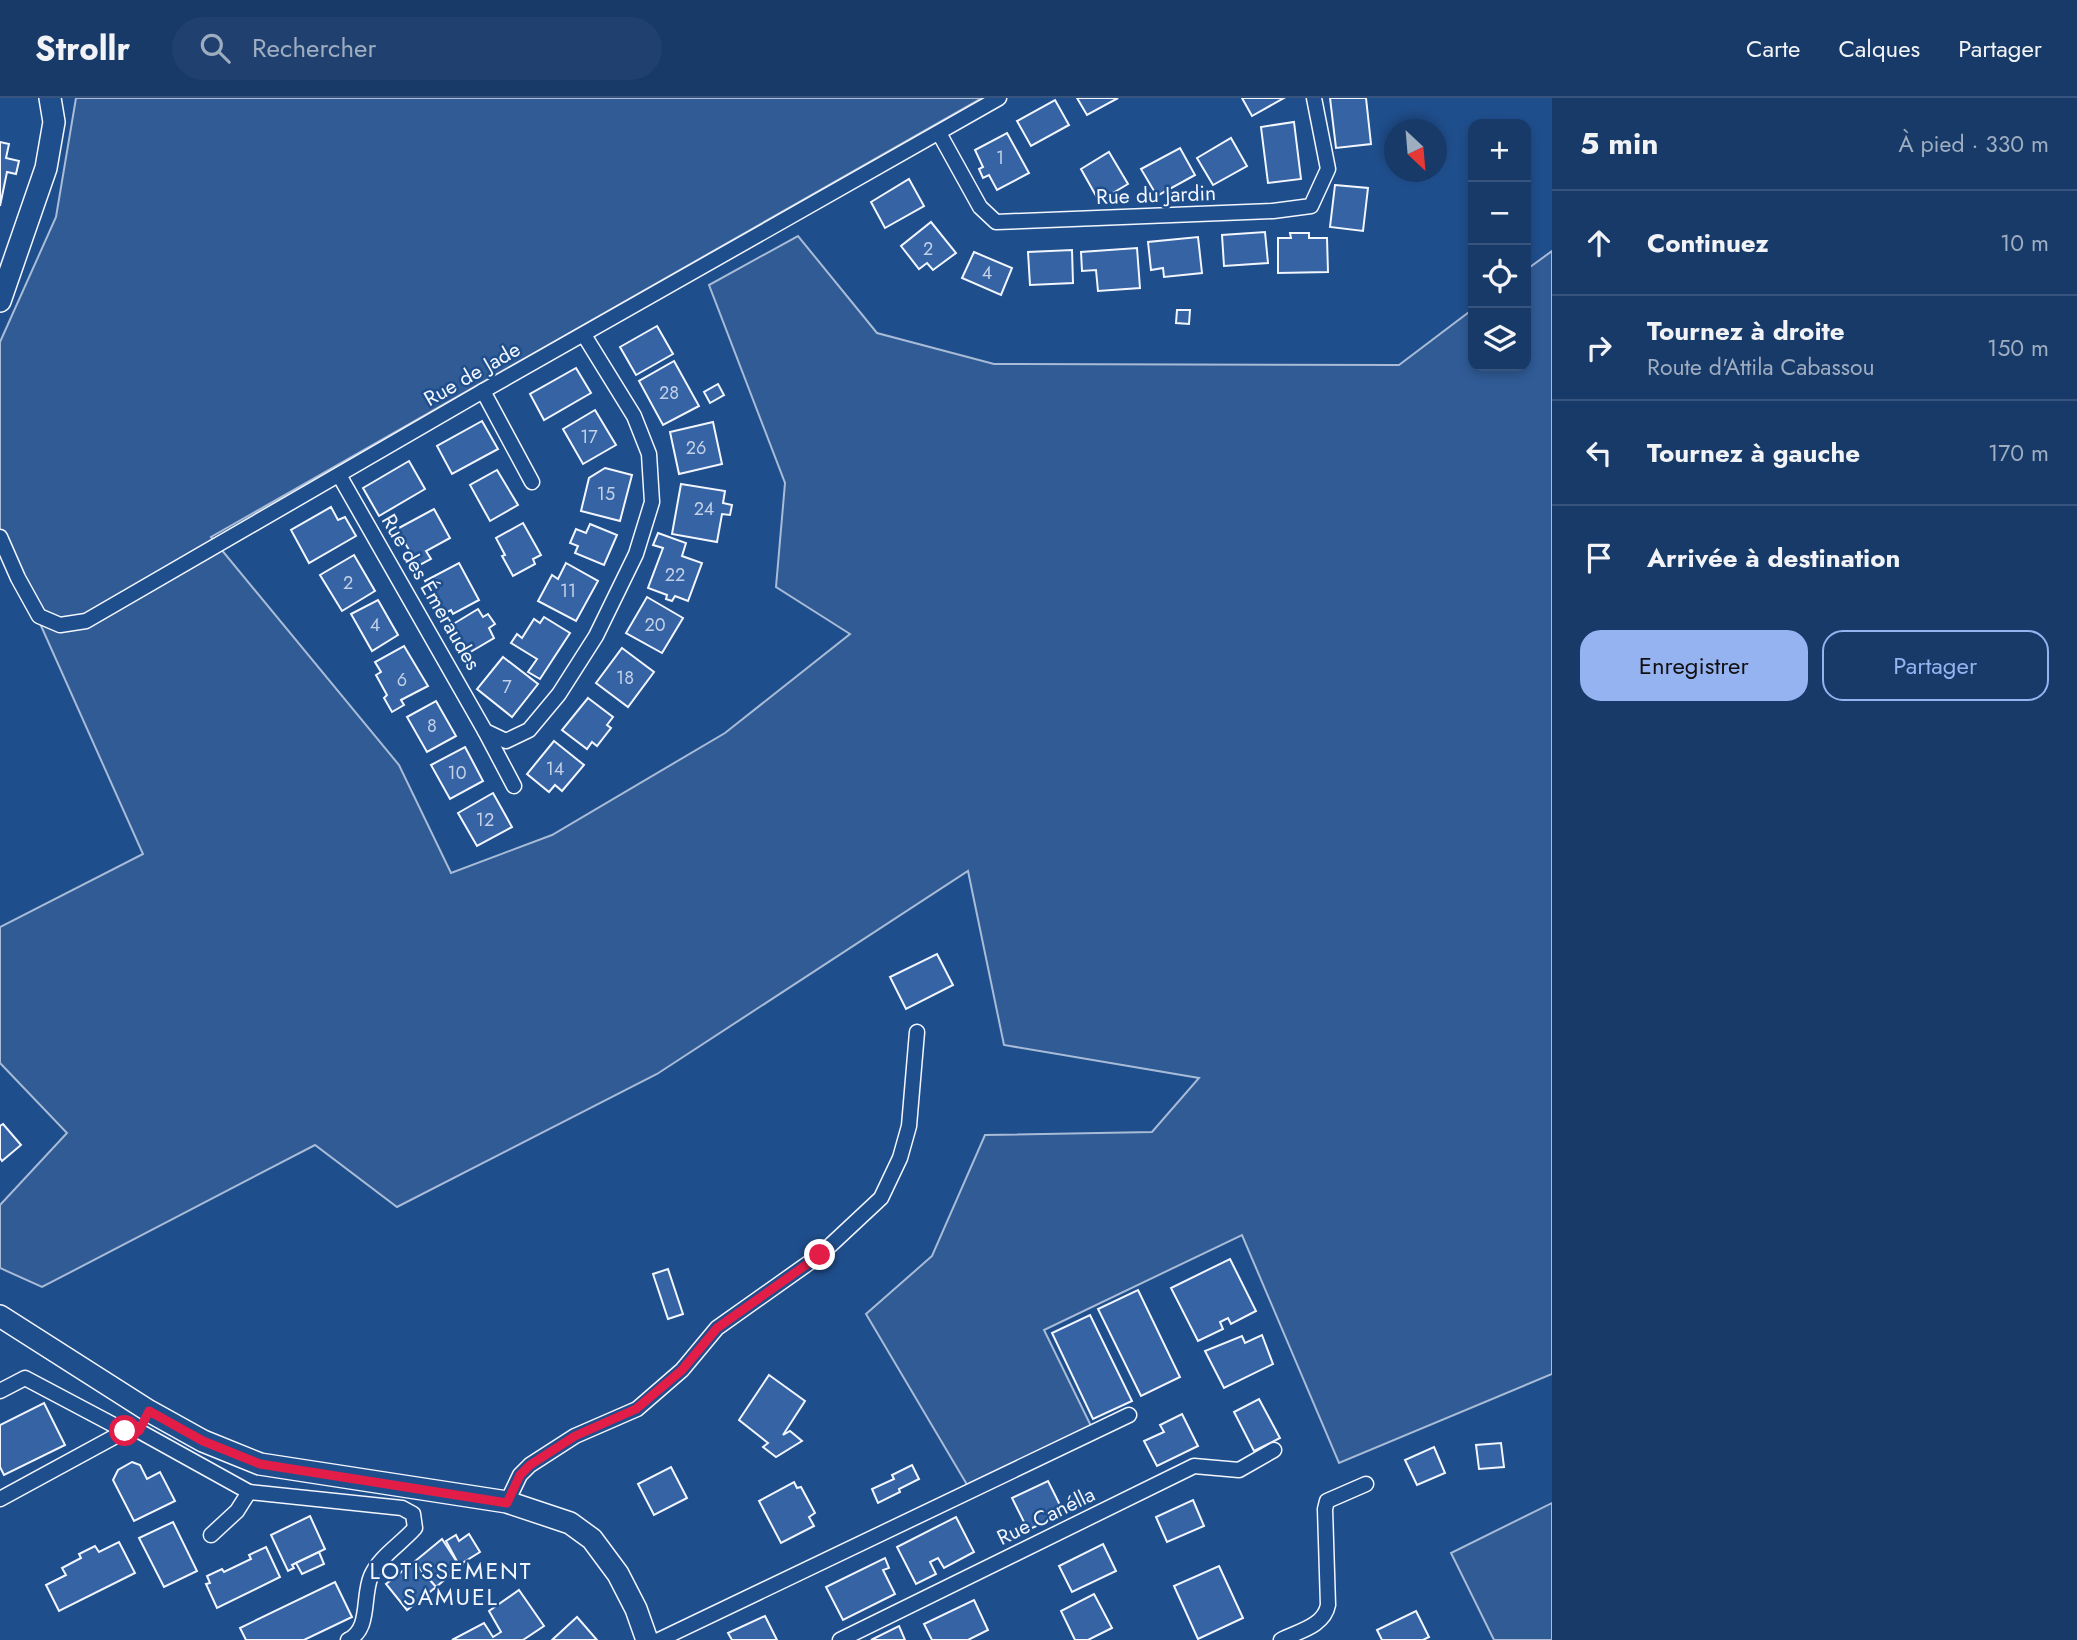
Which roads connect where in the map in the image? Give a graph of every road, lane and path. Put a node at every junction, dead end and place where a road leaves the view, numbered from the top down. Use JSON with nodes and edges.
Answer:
{"nodes":[{"id":1,"x":50,"y":98,"type":"edge"},
{"id":2,"x":999,"y":98,"type":"edge"},
{"id":3,"x":1314,"y":98,"type":"edge"},
{"id":4,"x":939,"y":133,"type":"junction"},
{"id":5,"x":0,"y":301,"type":"edge"},
{"id":6,"x":584,"y":335,"type":"junction"},
{"id":7,"x":483,"y":391,"type":"junction"},
{"id":8,"x":339,"y":475,"type":"junction"},
{"id":9,"x":532,"y":482,"type":"dead end"},
{"id":10,"x":0,"y":537,"type":"edge"},
{"id":11,"x":485,"y":731,"type":"junction"},
{"id":12,"x":514,"y":786,"type":"dead end"},
{"id":13,"x":917,"y":1032,"type":"dead end"},
{"id":14,"x":0,"y":1316,"type":"edge"},
{"id":15,"x":0,"y":1391,"type":"edge"},
{"id":16,"x":149,"y":1411,"type":"junction"},
{"id":17,"x":1129,"y":1415,"type":"dead end"},
{"id":18,"x":132,"y":1431,"type":"junction"},
{"id":19,"x":1274,"y":1450,"type":"dead end"},
{"id":20,"x":1366,"y":1484,"type":"dead end"},
{"id":21,"x":249,"y":1492,"type":"junction"},
{"id":22,"x":0,"y":1499,"type":"edge"},
{"id":23,"x":507,"y":1503,"type":"junction"},
{"id":24,"x":211,"y":1535,"type":"dead end"},
{"id":25,"x":348,"y":1640,"type":"edge"},
{"id":26,"x":647,"y":1640,"type":"edge"},
{"id":27,"x":659,"y":1640,"type":"edge"},
{"id":28,"x":840,"y":1640,"type":"edge"},
{"id":29,"x":1281,"y":1640,"type":"edge"}],
"edges":[{"from":1,"to":5,"type":"main road"},
{"from":2,"to":4,"type":"street","name":"Rue de Jade"},
{"from":3,"to":4,"type":"street","name":"Rue du Jardin"},
{"from":4,"to":6,"type":"street","name":"Rue de Jade"},
{"from":6,"to":7,"type":"street","name":"Rue de Jade"},
{"from":6,"to":11,"type":"street"},
{"from":7,"to":8,"type":"street","name":"Rue de Jade"},
{"from":7,"to":9,"type":"street"},
{"from":8,"to":10,"type":"street","name":"Rue de Jade"},
{"from":8,"to":11,"type":"street","name":"Rue des Émeraudes"},
{"from":11,"to":12,"type":"street","name":"Rue des Émeraudes"},
{"from":13,"to":23,"type":"street"},
{"from":14,"to":16,"type":"main road"},
{"from":15,"to":18,"type":"street"},
{"from":16,"to":18,"type":"street"},
{"from":16,"to":23,"type":"main road"},
{"from":17,"to":27,"type":"street"},
{"from":18,"to":21,"type":"street"},
{"from":18,"to":22,"type":"street"},
{"from":19,"to":28,"type":"street","name":"Rue Canélla"},
{"from":20,"to":29,"type":"street"},
{"from":21,"to":24,"type":"street"},
{"from":21,"to":25,"type":"street"},
{"from":23,"to":26,"type":"main road"}]}
